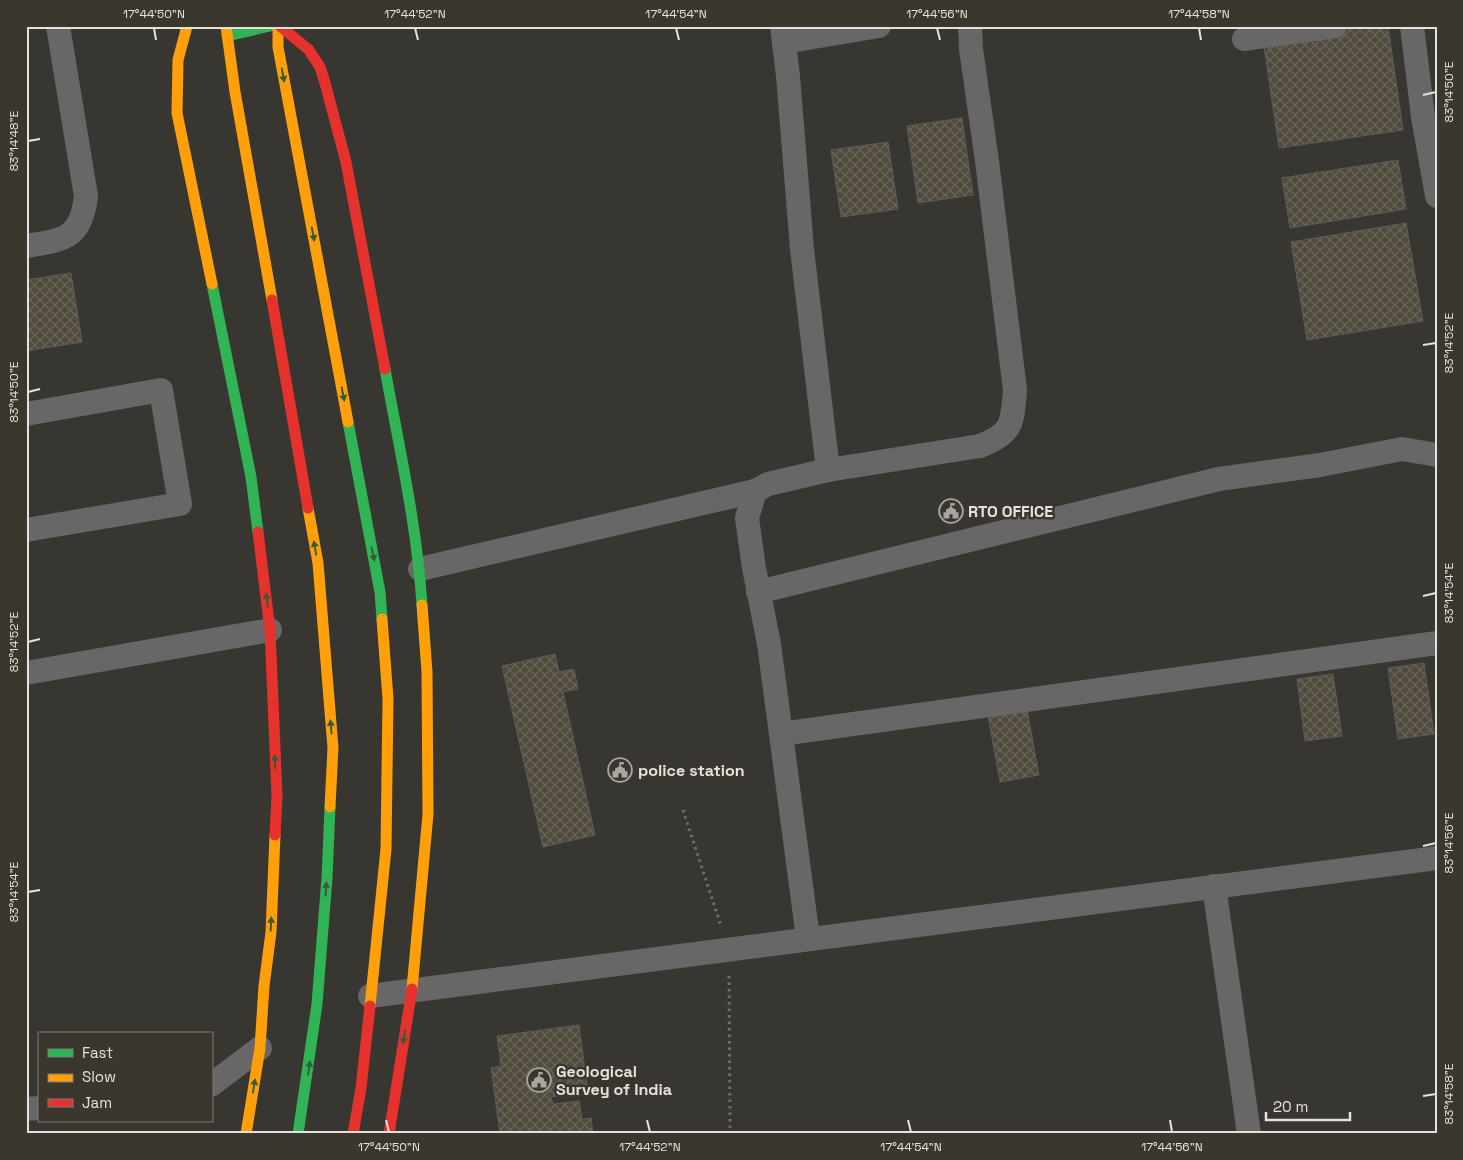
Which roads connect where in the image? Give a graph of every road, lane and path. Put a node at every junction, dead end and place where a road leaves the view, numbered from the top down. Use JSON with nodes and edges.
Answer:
{"nodes":[{"id":1,"x":58,"y":26,"type":"edge"},
{"id":2,"x":188,"y":26,"type":"edge"},
{"id":3,"x":270,"y":26,"type":"edge"},
{"id":4,"x":279,"y":26,"type":"edge"},
{"id":5,"x":879,"y":26,"type":"edge"},
{"id":6,"x":970,"y":26,"type":"edge"},
{"id":7,"x":1335,"y":26,"type":"edge"},
{"id":8,"x":1412,"y":26,"type":"edge"},
{"id":9,"x":226,"y":31,"type":"edge"},
{"id":10,"x":783,"y":34,"type":"edge"},
{"id":11,"x":1244,"y":39,"type":"dead end"},
{"id":12,"x":1437,"y":196,"type":"edge"},
{"id":13,"x":26,"y":246,"type":"edge"},
{"id":14,"x":26,"y":414,"type":"edge"},
{"id":15,"x":1437,"y":455,"type":"edge"},
{"id":16,"x":828,"y":470,"type":"junction"},
{"id":17,"x":755,"y":490,"type":"junction"},
{"id":18,"x":26,"y":530,"type":"edge"},
{"id":19,"x":420,"y":569,"type":"junction"},
{"id":20,"x":758,"y":592,"type":"junction"},
{"id":21,"x":270,"y":630,"type":"junction"},
{"id":22,"x":1437,"y":643,"type":"edge"},
{"id":23,"x":26,"y":673,"type":"edge"},
{"id":24,"x":781,"y":734,"type":"junction"},
{"id":25,"x":683,"y":810,"type":"dead end"},
{"id":26,"x":1437,"y":858,"type":"edge"},
{"id":27,"x":1214,"y":886,"type":"junction"},
{"id":28,"x":808,"y":938,"type":"junction"},
{"id":29,"x":728,"y":949,"type":"junction"},
{"id":30,"x":412,"y":989,"type":"junction"},
{"id":31,"x":370,"y":996,"type":"junction"},
{"id":32,"x":260,"y":1048,"type":"junction"},
{"id":33,"x":212,"y":1084,"type":"edge"},
{"id":34,"x":730,"y":1129,"type":"dead end"},
{"id":35,"x":246,"y":1134,"type":"edge"},
{"id":36,"x":298,"y":1134,"type":"edge"},
{"id":37,"x":353,"y":1134,"type":"edge"},
{"id":38,"x":389,"y":1134,"type":"edge"},
{"id":39,"x":1249,"y":1134,"type":"edge"}],
"edges":[{"from":1,"to":13,"type":"street"},
{"from":21,"to":2,"type":"street","one_way":true},
{"from":3,"to":9,"type":"street"},
{"from":4,"to":19,"type":"street"},
{"from":4,"to":31,"type":"street","one_way":true},
{"from":5,"to":10,"type":"street"},
{"from":6,"to":16,"type":"street"},
{"from":7,"to":11,"type":"street"},
{"from":8,"to":12,"type":"street"},
{"from":36,"to":9,"type":"street","one_way":true},
{"from":10,"to":16,"type":"street"},
{"from":14,"to":18,"type":"street"},
{"from":15,"to":20,"type":"street"},
{"from":16,"to":17,"type":"street"},
{"from":17,"to":19,"type":"street"},
{"from":17,"to":20,"type":"street"},
{"from":19,"to":30,"type":"street"},
{"from":20,"to":24,"type":"street"},
{"from":21,"to":23,"type":"street"},
{"from":32,"to":21,"type":"street","one_way":true},
{"from":22,"to":24,"type":"street"},
{"from":24,"to":28,"type":"street"},
{"from":25,"to":29,"type":"path"},
{"from":26,"to":27,"type":"street"},
{"from":27,"to":28,"type":"street"},
{"from":27,"to":39,"type":"street"},
{"from":28,"to":29,"type":"street"},
{"from":29,"to":30,"type":"street"},
{"from":29,"to":34,"type":"path"},
{"from":30,"to":31,"type":"street"},
{"from":30,"to":38,"type":"street","one_way":true},
{"from":31,"to":37,"type":"street"},
{"from":32,"to":33,"type":"street"},
{"from":35,"to":32,"type":"street","one_way":true}]}
